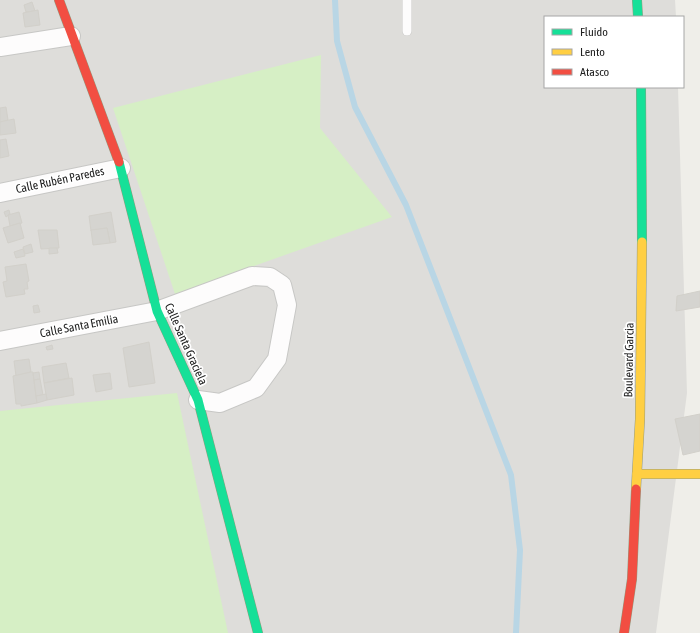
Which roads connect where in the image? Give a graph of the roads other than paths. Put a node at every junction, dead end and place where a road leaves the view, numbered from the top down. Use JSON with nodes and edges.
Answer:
{"nodes":[{"id":1,"x":59,"y":0,"type":"edge"},
{"id":2,"x":407,"y":0,"type":"edge"},
{"id":3,"x":638,"y":0,"type":"edge"},
{"id":4,"x":638,"y":16,"type":"edge"},
{"id":5,"x":407,"y":31,"type":"dead end"},
{"id":6,"x":71,"y":36,"type":"junction"},
{"id":7,"x":0,"y":47,"type":"edge"},
{"id":8,"x":641,"y":88,"type":"edge"},
{"id":9,"x":121,"y":168,"type":"junction"},
{"id":10,"x":0,"y":193,"type":"edge"},
{"id":11,"x":157,"y":311,"type":"junction"},
{"id":12,"x":0,"y":341,"type":"edge"},
{"id":13,"x":198,"y":400,"type":"junction"},
{"id":14,"x":637,"y":474,"type":"junction"},
{"id":15,"x":700,"y":474,"type":"edge"},
{"id":16,"x":258,"y":633,"type":"edge"},
{"id":17,"x":624,"y":633,"type":"edge"}],
"edges":[{"from":1,"to":6,"type":"street","name":"Calle Santa Graciela"},
{"from":2,"to":5,"type":"lane"},
{"from":3,"to":4,"type":"street"},
{"from":6,"to":7,"type":"street"},
{"from":6,"to":9,"type":"street","name":"Calle Santa Graciela"},
{"from":8,"to":14,"type":"street","name":"Boulevard Garcia"},
{"from":9,"to":10,"type":"street","name":"Calle Rubén Paredes"},
{"from":9,"to":11,"type":"street","name":"Calle Santa Graciela"},
{"from":11,"to":12,"type":"street","name":"Calle Santa Emilia"},
{"from":11,"to":13,"type":"street","name":"Calle Santa Graciela"},
{"from":11,"to":13,"type":"street","name":"Calle Santa Emilia"},
{"from":13,"to":16,"type":"street","name":"Calle Santa Graciela"},
{"from":14,"to":15,"type":"street"},
{"from":14,"to":17,"type":"street","name":"Boulevard Garcia"}]}
